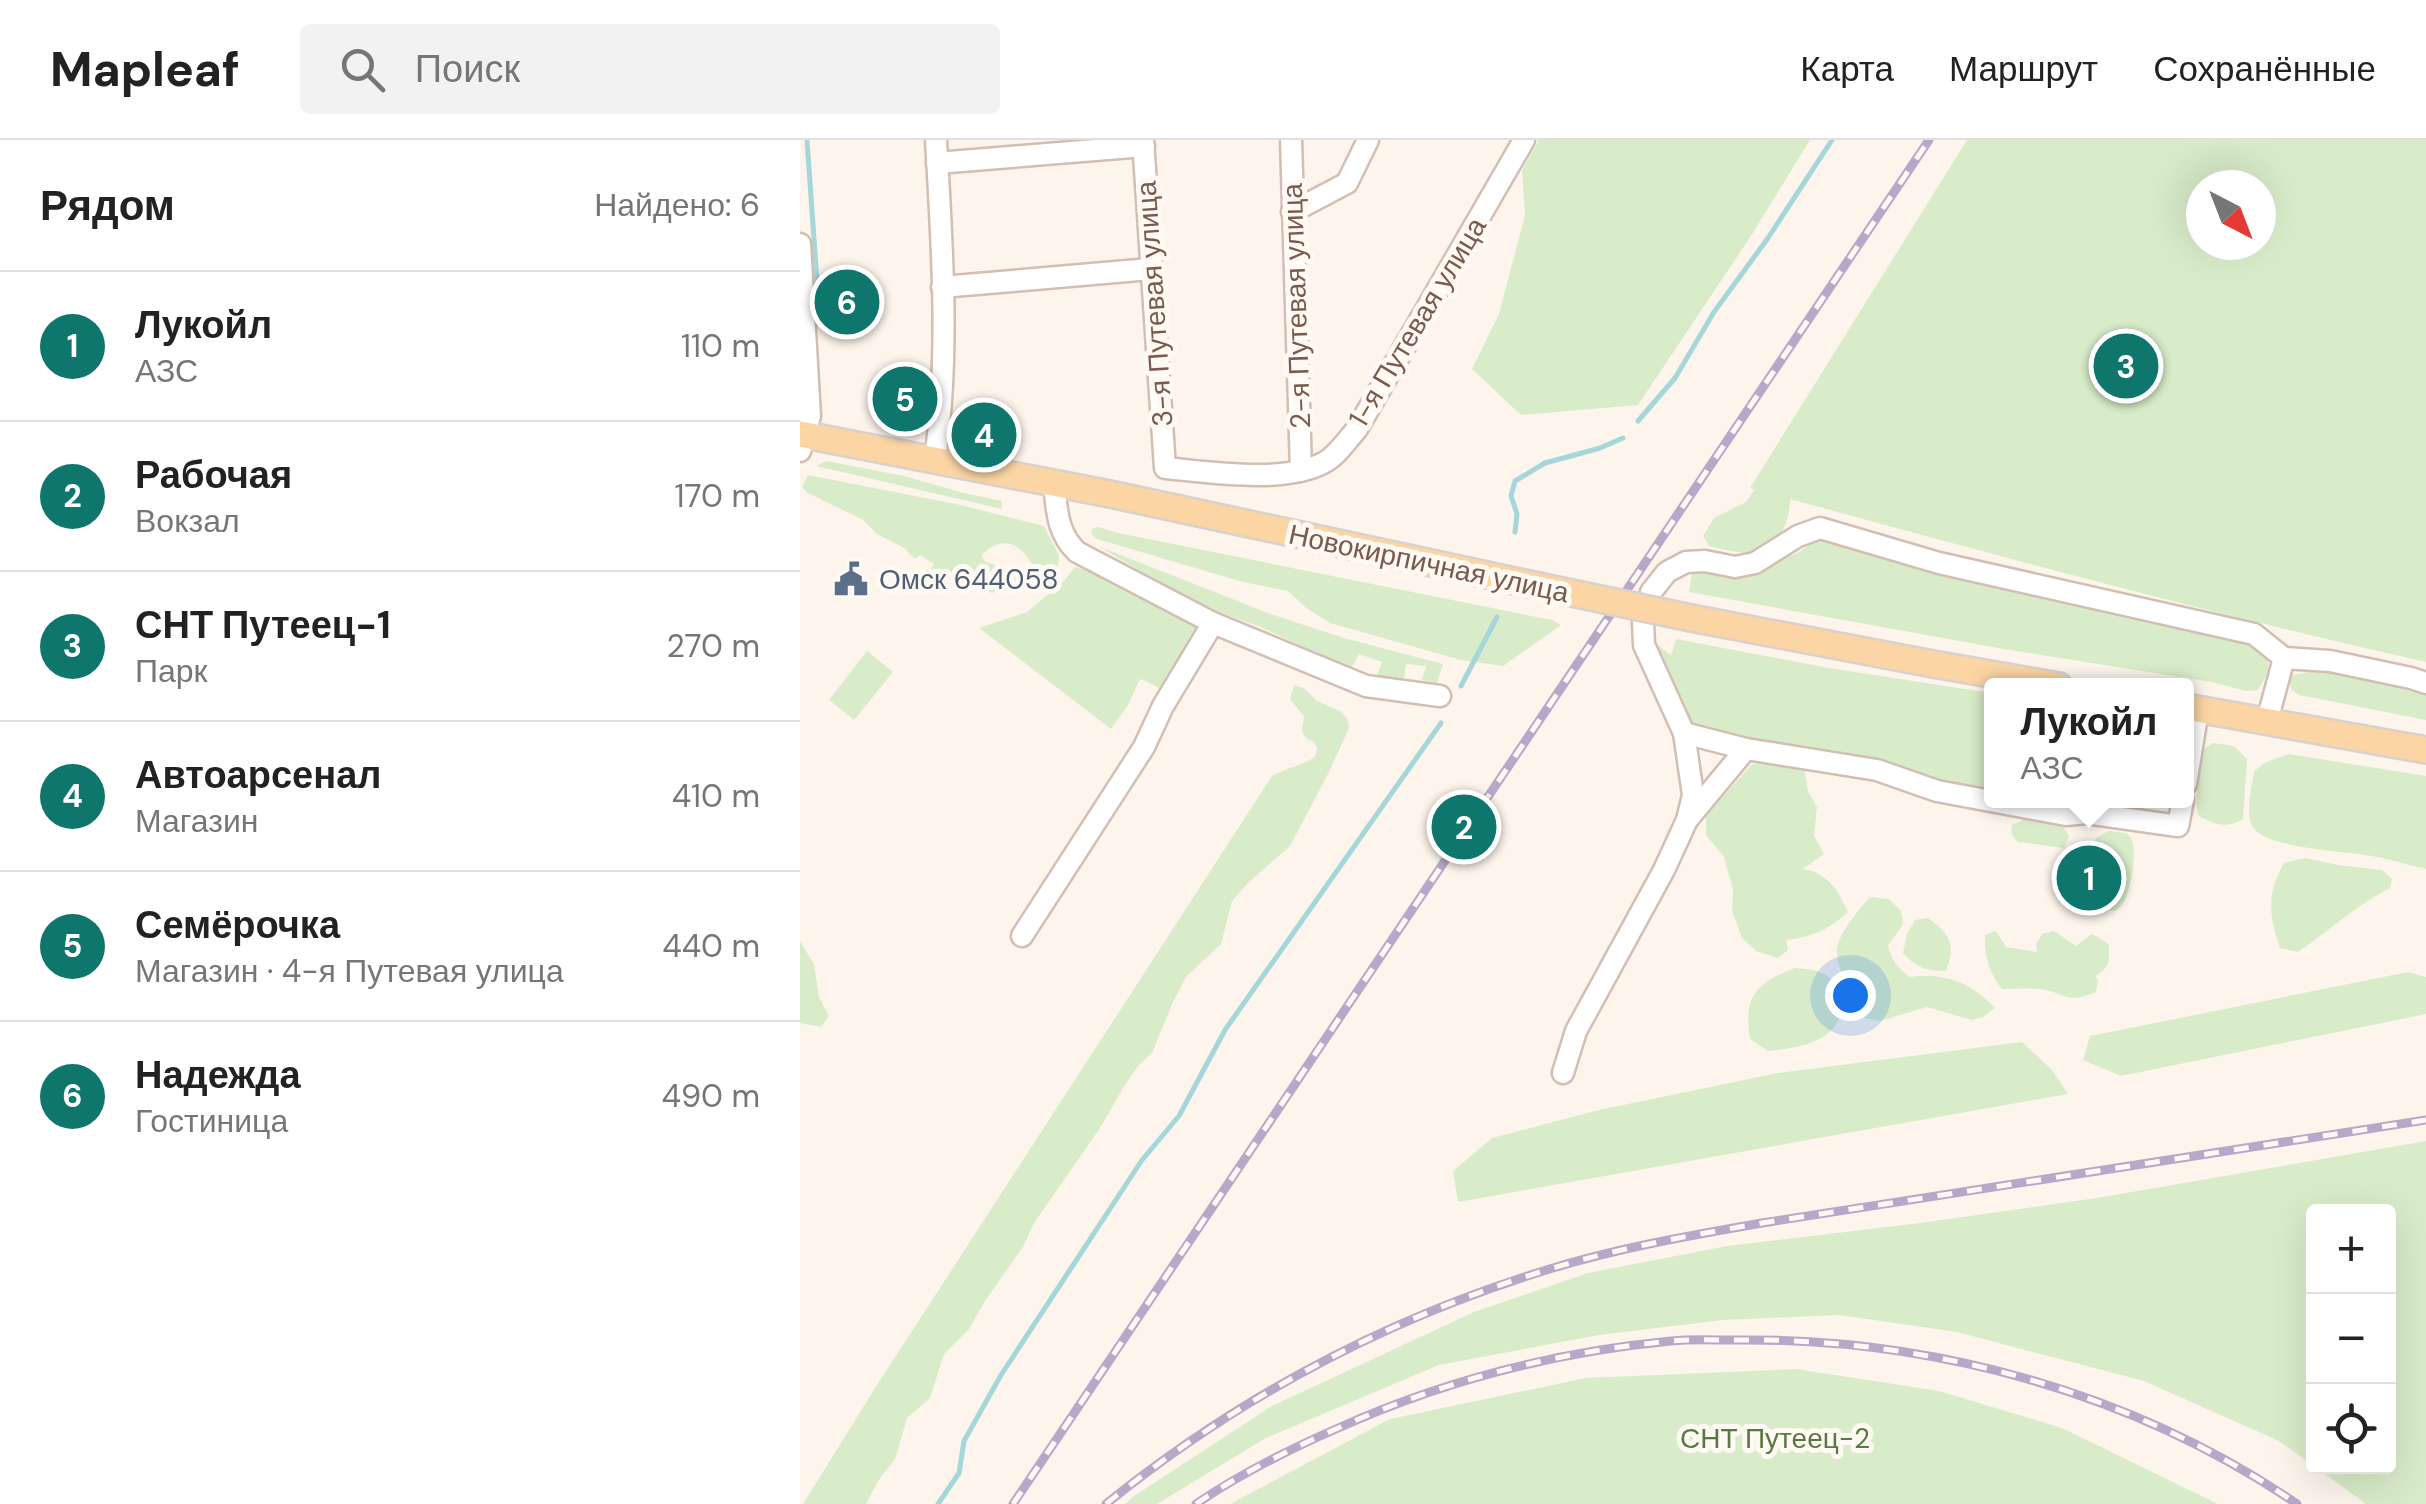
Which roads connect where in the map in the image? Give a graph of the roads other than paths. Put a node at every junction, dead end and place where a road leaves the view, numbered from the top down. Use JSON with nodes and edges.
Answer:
{"nodes":[{"id":1,"x":936,"y":140,"type":"edge"},
{"id":2,"x":1291,"y":140,"type":"edge"},
{"id":3,"x":1368,"y":140,"type":"edge"},
{"id":4,"x":1524,"y":140,"type":"edge"},
{"id":5,"x":1143,"y":143,"type":"edge"},
{"id":6,"x":937,"y":163,"type":"junction"},
{"id":7,"x":1292,"y":212,"type":"junction"},
{"id":8,"x":800,"y":244,"type":"edge"},
{"id":9,"x":1150,"y":269,"type":"junction"},
{"id":10,"x":942,"y":288,"type":"junction"},
{"id":11,"x":802,"y":440,"type":"edge"},
{"id":12,"x":935,"y":459,"type":"junction"},
{"id":13,"x":1165,"y":468,"type":"joint"},
{"id":14,"x":1301,"y":472,"type":"junction"},
{"id":15,"x":1054,"y":484,"type":"junction"},
{"id":16,"x":1213,"y":623,"type":"junction"},
{"id":17,"x":2284,"y":658,"type":"junction"},
{"id":18,"x":2014,"y":678,"type":"edge"},
{"id":19,"x":2426,"y":683,"type":"edge"},
{"id":20,"x":1440,"y":696,"type":"dead end"},
{"id":21,"x":2194,"y":709,"type":"edge"},
{"id":22,"x":2267,"y":721,"type":"junction"},
{"id":23,"x":1684,"y":734,"type":"junction"},
{"id":24,"x":1746,"y":750,"type":"junction"},
{"id":25,"x":2426,"y":750,"type":"edge"},
{"id":26,"x":1984,"y":800,"type":"edge"},
{"id":27,"x":2028,"y":808,"type":"edge"},
{"id":28,"x":2181,"y":808,"type":"edge"},
{"id":29,"x":1687,"y":820,"type":"junction"},
{"id":30,"x":1022,"y":936,"type":"dead end"},
{"id":31,"x":1563,"y":1073,"type":"dead end"}],
"edges":[{"from":1,"to":6,"type":"street"},
{"from":2,"to":7,"type":"street","name":"2-я Путевая улица"},
{"from":3,"to":7,"type":"street"},
{"from":4,"to":14,"type":"street","name":"1-я Путевая улица"},
{"from":5,"to":6,"type":"street"},
{"from":5,"to":9,"type":"street","name":"3-я Путевая улица"},
{"from":6,"to":10,"type":"street"},
{"from":7,"to":14,"type":"street","name":"2-я Путевая улица"},
{"from":8,"to":11,"type":"street"},
{"from":9,"to":10,"type":"street"},
{"from":9,"to":13,"type":"street","name":"3-я Путевая улица"},
{"from":10,"to":12,"type":"street"},
{"from":11,"to":12,"type":"main road","name":"Новокирпичная улица"},
{"from":12,"to":15,"type":"main road","name":"Новокирпичная улица"},
{"from":13,"to":14,"type":"street","name":"1-я Путевая улица"},
{"from":15,"to":16,"type":"street"},
{"from":15,"to":18,"type":"main road","name":"Новокирпичная улица","bridge":true},
{"from":16,"to":20,"type":"street"},
{"from":16,"to":30,"type":"street"},
{"from":17,"to":19,"type":"street"},
{"from":17,"to":22,"type":"street"},
{"from":17,"to":23,"type":"street"},
{"from":21,"to":22,"type":"main road"},
{"from":22,"to":25,"type":"main road"},
{"from":23,"to":24,"type":"street"},
{"from":23,"to":29,"type":"street"},
{"from":24,"to":26,"type":"street"},
{"from":24,"to":29,"type":"street"},
{"from":27,"to":28,"type":"street"},
{"from":29,"to":31,"type":"street"}]}
